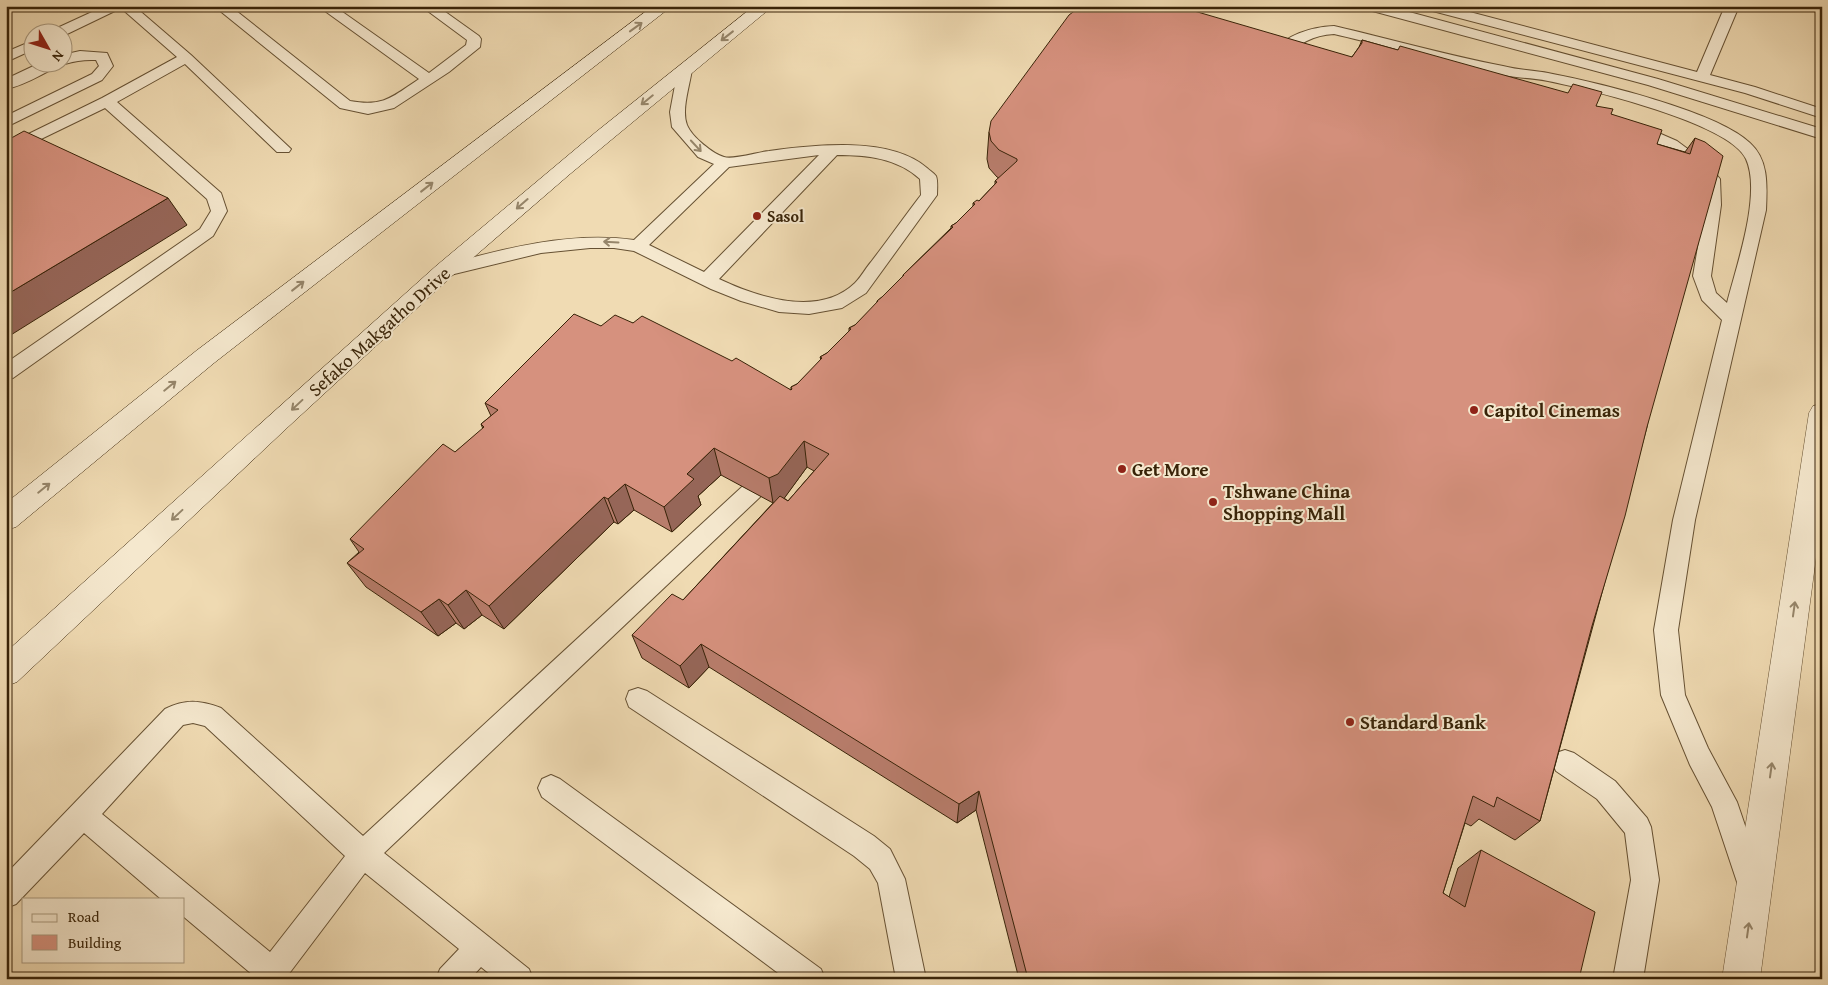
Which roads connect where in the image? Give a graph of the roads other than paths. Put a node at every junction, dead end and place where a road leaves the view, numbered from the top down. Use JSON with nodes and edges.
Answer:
{"nodes":[{"id":1,"x":116,"y":6,"type":"edge"},
{"id":2,"x":126,"y":6,"type":"edge"},
{"id":3,"x":222,"y":6,"type":"edge"},
{"id":4,"x":325,"y":6,"type":"edge"},
{"id":5,"x":428,"y":6,"type":"edge"},
{"id":6,"x":664,"y":6,"type":"edge"},
{"id":7,"x":765,"y":6,"type":"edge"},
{"id":8,"x":1370,"y":6,"type":"edge"},
{"id":9,"x":1430,"y":6,"type":"edge"},
{"id":10,"x":1732,"y":6,"type":"edge"},
{"id":11,"x":72,"y":26,"type":"edge"},
{"id":12,"x":22,"y":50,"type":"edge"},
{"id":13,"x":1278,"y":54,"type":"edge"},
{"id":14,"x":72,"y":57,"type":"edge"},
{"id":15,"x":6,"y":58,"type":"edge"},
{"id":16,"x":186,"y":58,"type":"junction"},
{"id":17,"x":685,"y":69,"type":"junction"},
{"id":18,"x":1506,"y":71,"type":"junction"},
{"id":19,"x":33,"y":72,"type":"edge"},
{"id":20,"x":1702,"y":77,"type":"junction"},
{"id":21,"x":428,"y":79,"type":"junction"},
{"id":22,"x":6,"y":85,"type":"edge"},
{"id":23,"x":1539,"y":92,"type":"edge"},
{"id":24,"x":107,"y":101,"type":"junction"},
{"id":25,"x":1822,"y":114,"type":"edge"},
{"id":26,"x":6,"y":122,"type":"edge"},
{"id":27,"x":1615,"y":122,"type":"edge"},
{"id":28,"x":1822,"y":134,"type":"edge"},
{"id":29,"x":282,"y":149,"type":"dead end"},
{"id":30,"x":833,"y":150,"type":"junction"},
{"id":31,"x":6,"y":151,"type":"edge"},
{"id":32,"x":724,"y":163,"type":"junction"},
{"id":33,"x":638,"y":246,"type":"junction"},
{"id":34,"x":446,"y":270,"type":"junction"},
{"id":35,"x":707,"y":280,"type":"junction"},
{"id":36,"x":1731,"y":318,"type":"junction"},
{"id":37,"x":6,"y":373,"type":"edge"},
{"id":38,"x":1822,"y":413,"type":"edge"},
{"id":39,"x":752,"y":491,"type":"edge"},
{"id":40,"x":6,"y":519,"type":"edge"},
{"id":41,"x":6,"y":672,"type":"edge"},
{"id":42,"x":638,"y":699,"type":"dead end"},
{"id":43,"x":1565,"y":762,"type":"edge"},
{"id":44,"x":551,"y":788,"type":"dead end"},
{"id":45,"x":83,"y":815,"type":"junction"},
{"id":46,"x":363,"y":854,"type":"junction"},
{"id":47,"x":1754,"y":893,"type":"junction"},
{"id":48,"x":6,"y":894,"type":"edge"},
{"id":49,"x":183,"y":898,"type":"edge"},
{"id":50,"x":185,"y":900,"type":"edge"},
{"id":51,"x":481,"y":947,"type":"junction"},
{"id":52,"x":269,"y":975,"type":"edge"},
{"id":53,"x":450,"y":979,"type":"edge"},
{"id":54,"x":519,"y":979,"type":"edge"},
{"id":55,"x":811,"y":979,"type":"edge"},
{"id":56,"x":912,"y":979,"type":"edge"},
{"id":57,"x":1628,"y":979,"type":"edge"},
{"id":58,"x":1742,"y":979,"type":"edge"}],
"edges":[{"from":1,"to":11,"type":"lane"},
{"from":2,"to":16,"type":"lane"},
{"from":3,"to":21,"type":"lane"},
{"from":4,"to":21,"type":"lane"},
{"from":5,"to":21,"type":"lane"},
{"from":40,"to":6,"type":"main road","one_way":true},
{"from":7,"to":17,"type":"main road","name":"Sefako Makgatho Drive","one_way":true},
{"from":8,"to":28,"type":"lane"},
{"from":9,"to":20,"type":"lane"},
{"from":10,"to":20,"type":"lane"},
{"from":12,"to":15,"type":"lane"},
{"from":13,"to":18,"type":"lane"},
{"from":14,"to":26,"type":"lane"},
{"from":16,"to":24,"type":"lane"},
{"from":16,"to":29,"type":"lane"},
{"from":17,"to":32,"type":"lane","one_way":true},
{"from":17,"to":34,"type":"main road","name":"Sefako Makgatho Drive","one_way":true},
{"from":18,"to":23,"type":"lane"},
{"from":18,"to":36,"type":"lane"},
{"from":19,"to":22,"type":"lane"},
{"from":20,"to":25,"type":"lane"},
{"from":24,"to":31,"type":"lane"},
{"from":24,"to":37,"type":"lane"},
{"from":27,"to":36,"type":"lane"},
{"from":30,"to":32,"type":"lane"},
{"from":30,"to":35,"type":"lane"},
{"from":30,"to":35,"type":"lane"},
{"from":32,"to":33,"type":"lane"},
{"from":33,"to":34,"type":"lane","one_way":true},
{"from":33,"to":35,"type":"lane"},
{"from":34,"to":41,"type":"main road","name":"Sefako Makgatho Drive","one_way":true},
{"from":36,"to":47,"type":"lane"},
{"from":47,"to":38,"type":"main road","one_way":true},
{"from":39,"to":46,"type":"lane"},
{"from":42,"to":56,"type":"lane"},
{"from":43,"to":57,"type":"lane"},
{"from":44,"to":55,"type":"lane"},
{"from":45,"to":46,"type":"lane"},
{"from":45,"to":48,"type":"lane"},
{"from":45,"to":49,"type":"lane"},
{"from":46,"to":51,"type":"lane"},
{"from":46,"to":52,"type":"lane"},
{"from":58,"to":47,"type":"main road","one_way":true},
{"from":50,"to":52,"type":"lane"},
{"from":51,"to":53,"type":"lane"},
{"from":51,"to":54,"type":"lane"}]}
